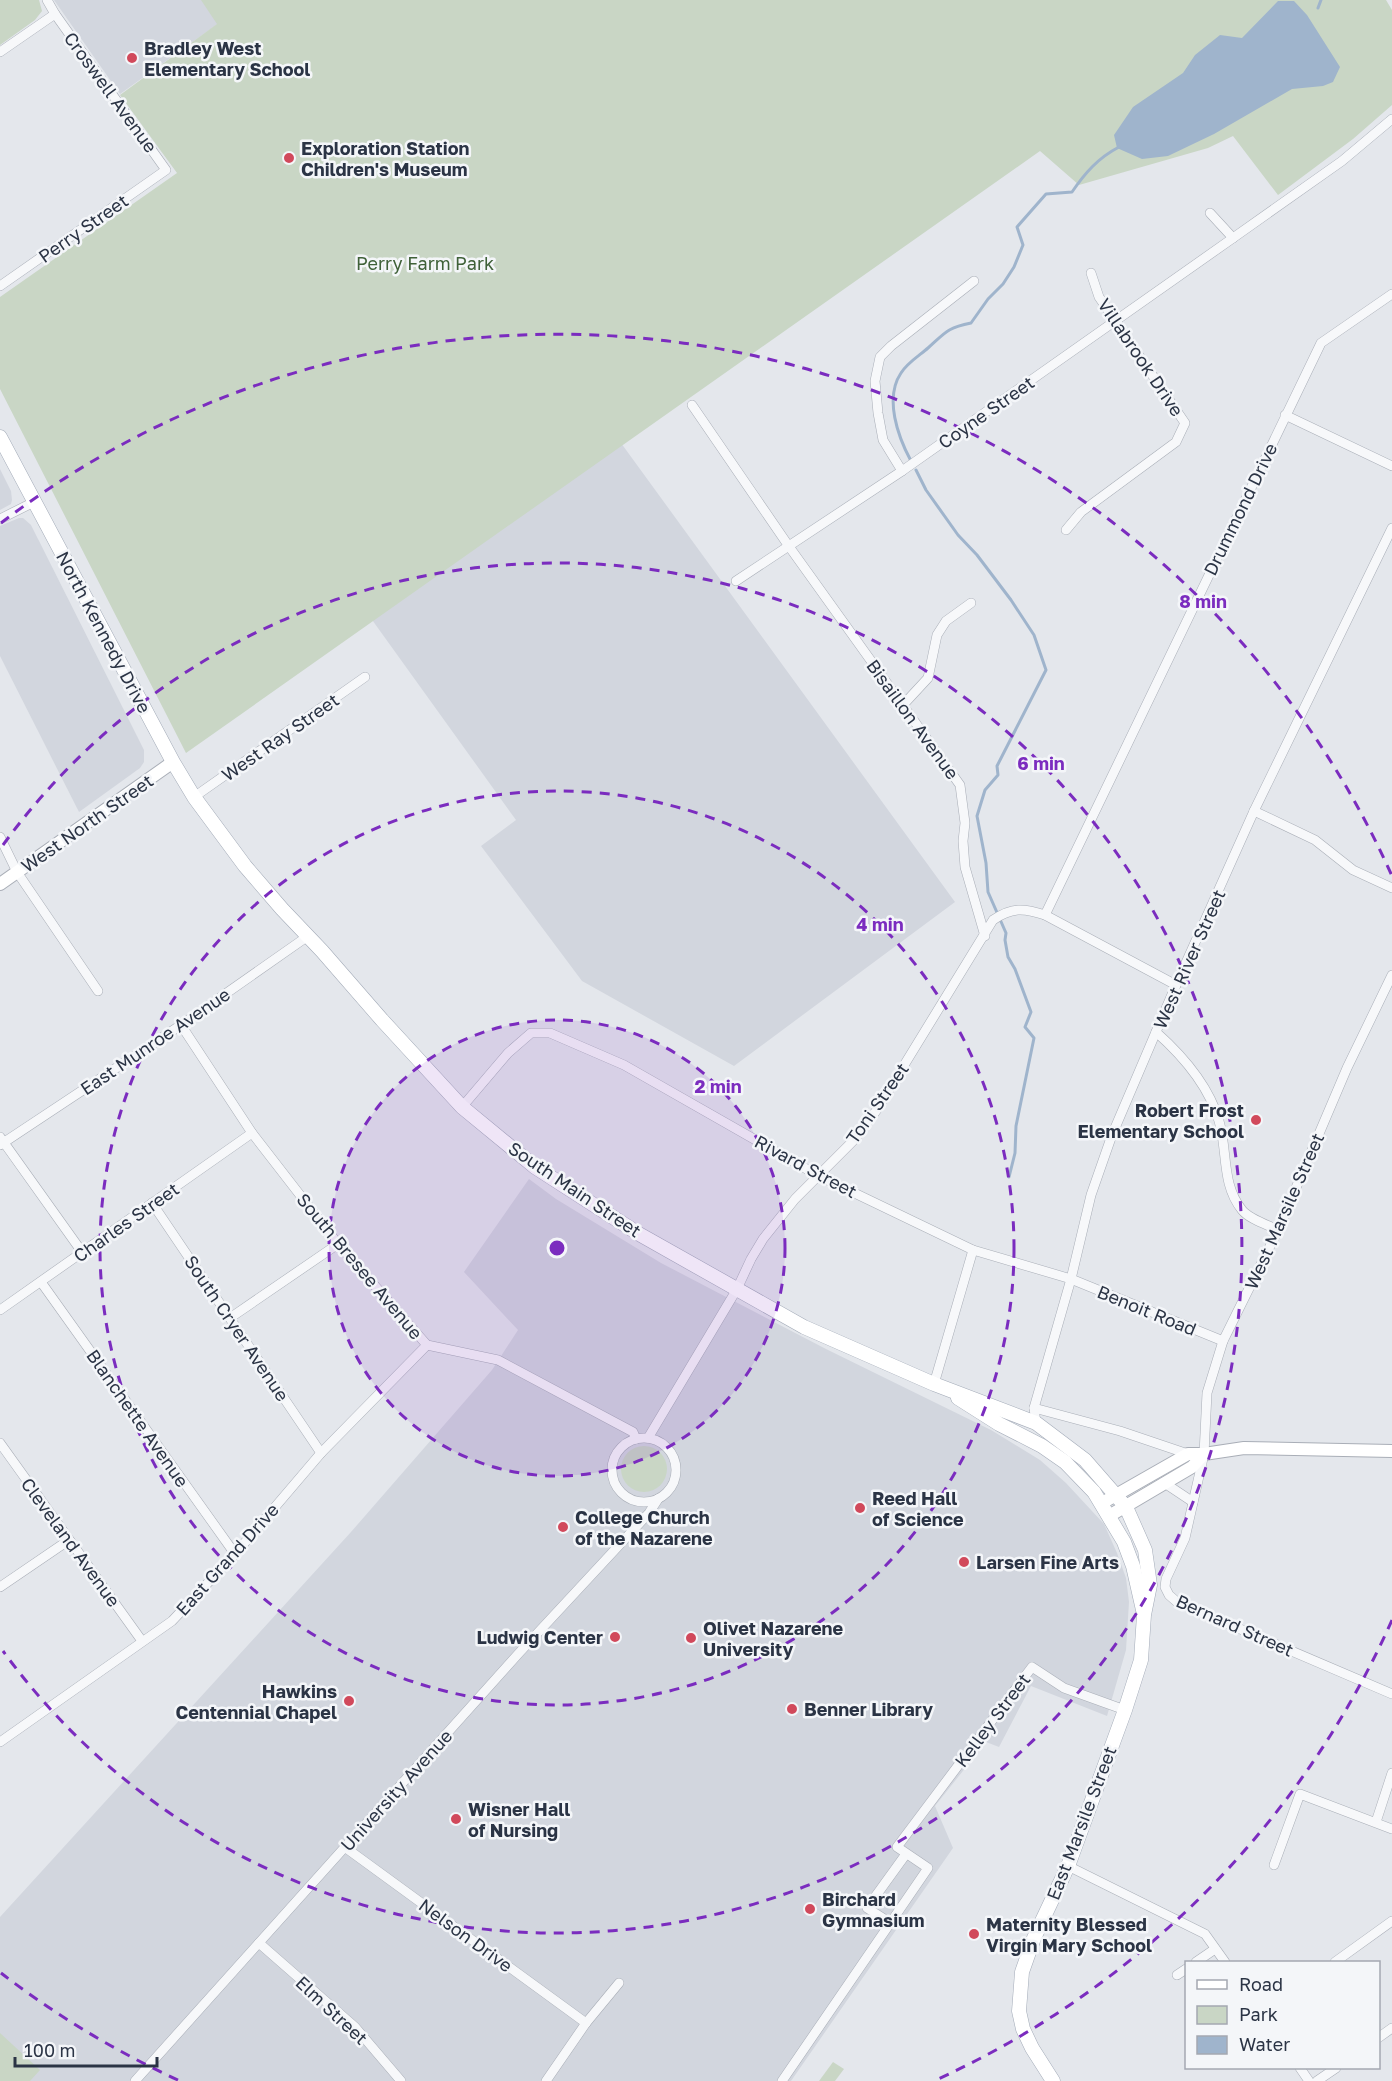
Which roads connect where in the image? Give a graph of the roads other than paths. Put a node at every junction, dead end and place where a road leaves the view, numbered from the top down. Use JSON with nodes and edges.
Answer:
{"nodes":[{"id":1,"x":47,"y":0,"type":"edge"},
{"id":2,"x":55,"y":14,"type":"junction"},
{"id":3,"x":0,"y":52,"type":"edge"},
{"id":4,"x":1392,"y":119,"type":"edge"},
{"id":5,"x":166,"y":170,"type":"joint"},
{"id":6,"x":1210,"y":213,"type":"dead end"},
{"id":7,"x":1233,"y":238,"type":"junction"},
{"id":8,"x":1091,"y":273,"type":"dead end"},
{"id":9,"x":974,"y":281,"type":"dead end"},
{"id":10,"x":0,"y":286,"type":"edge"},
{"id":11,"x":1392,"y":294,"type":"edge"},
{"id":12,"x":1116,"y":320,"type":"junction"},
{"id":13,"x":692,"y":405,"type":"dead end"},
{"id":14,"x":1285,"y":415,"type":"junction"},
{"id":15,"x":0,"y":437,"type":"edge"},
{"id":16,"x":1392,"y":466,"type":"edge"},
{"id":17,"x":902,"y":471,"type":"junction"},
{"id":18,"x":34,"y":502,"type":"junction"},
{"id":19,"x":0,"y":519,"type":"edge"},
{"id":20,"x":1392,"y":528,"type":"edge"},
{"id":21,"x":1066,"y":530,"type":"dead end"},
{"id":22,"x":788,"y":546,"type":"junction"},
{"id":23,"x":736,"y":581,"type":"dead end"},
{"id":24,"x":970,"y":603,"type":"dead end"},
{"id":25,"x":365,"y":677,"type":"dead end"},
{"id":26,"x":903,"y":705,"type":"junction"},
{"id":27,"x":173,"y":762,"type":"junction"},
{"id":28,"x":194,"y":797,"type":"junction"},
{"id":29,"x":1254,"y":811,"type":"junction"},
{"id":30,"x":0,"y":837,"type":"edge"},
{"id":31,"x":17,"y":872,"type":"junction"},
{"id":32,"x":0,"y":884,"type":"edge"},
{"id":33,"x":1392,"y":888,"type":"edge"},
{"id":34,"x":1045,"y":915,"type":"junction"},
{"id":35,"x":308,"y":936,"type":"junction"},
{"id":36,"x":985,"y":936,"type":"junction"},
{"id":37,"x":1392,"y":975,"type":"edge"},
{"id":38,"x":1176,"y":985,"type":"junction"},
{"id":39,"x":98,"y":991,"type":"dead end"},
{"id":40,"x":181,"y":1025,"type":"junction"},
{"id":41,"x":1156,"y":1032,"type":"junction"},
{"id":42,"x":462,"y":1107,"type":"junction"},
{"id":43,"x":252,"y":1133,"type":"junction"},
{"id":44,"x":1,"y":1142,"type":"edge"},
{"id":45,"x":817,"y":1175,"type":"junction"},
{"id":46,"x":152,"y":1203,"type":"junction"},
{"id":47,"x":1278,"y":1230,"type":"junction"},
{"id":48,"x":338,"y":1244,"type":"junction"},
{"id":49,"x":973,"y":1250,"type":"junction"},
{"id":50,"x":82,"y":1252,"type":"junction"},
{"id":51,"x":1071,"y":1279,"type":"junction"},
{"id":52,"x":41,"y":1282,"type":"junction"},
{"id":53,"x":737,"y":1289,"type":"junction"},
{"id":54,"x":0,"y":1310,"type":"edge"},
{"id":55,"x":230,"y":1318,"type":"junction"},
{"id":56,"x":1223,"y":1341,"type":"junction"},
{"id":57,"x":427,"y":1345,"type":"junction"},
{"id":58,"x":934,"y":1384,"type":"junction"},
{"id":59,"x":1034,"y":1408,"type":"junction"},
{"id":60,"x":1016,"y":1415,"type":"junction"},
{"id":61,"x":1036,"y":1423,"type":"junction"},
{"id":62,"x":648,"y":1438,"type":"junction"},
{"id":63,"x":636,"y":1439,"type":"junction"},
{"id":64,"x":0,"y":1443,"type":"edge"},
{"id":65,"x":1392,"y":1452,"type":"edge"},
{"id":66,"x":321,"y":1453,"type":"junction"},
{"id":67,"x":1188,"y":1454,"type":"junction"},
{"id":68,"x":1204,"y":1454,"type":"junction"},
{"id":69,"x":1166,"y":1484,"type":"junction"},
{"id":70,"x":1116,"y":1494,"type":"junction"},
{"id":71,"x":657,"y":1499,"type":"junction"},
{"id":72,"x":1193,"y":1502,"type":"junction"},
{"id":73,"x":1102,"y":1503,"type":"junction"},
{"id":74,"x":1126,"y":1507,"type":"junction"},
{"id":75,"x":1109,"y":1516,"type":"junction"},
{"id":76,"x":69,"y":1540,"type":"junction"},
{"id":77,"x":234,"y":1554,"type":"junction"},
{"id":78,"x":0,"y":1587,"type":"edge"},
{"id":79,"x":1144,"y":1615,"type":"junction"},
{"id":80,"x":142,"y":1641,"type":"junction"},
{"id":81,"x":1392,"y":1694,"type":"edge"},
{"id":82,"x":1125,"y":1710,"type":"junction"},
{"id":83,"x":0,"y":1742,"type":"edge"},
{"id":84,"x":1392,"y":1773,"type":"edge"},
{"id":85,"x":1376,"y":1822,"type":"junction"},
{"id":86,"x":1392,"y":1829,"type":"edge"},
{"id":87,"x":345,"y":1848,"type":"junction"},
{"id":88,"x":906,"y":1854,"type":"junction"},
{"id":89,"x":1274,"y":1865,"type":"dead end"},
{"id":90,"x":1068,"y":1866,"type":"junction"},
{"id":91,"x":1392,"y":1921,"type":"edge"},
{"id":92,"x":889,"y":1922,"type":"junction"},
{"id":93,"x":259,"y":1943,"type":"junction"},
{"id":94,"x":1215,"y":1949,"type":"junction"},
{"id":95,"x":1197,"y":1961,"type":"edge"},
{"id":96,"x":1224,"y":1961,"type":"edge"},
{"id":97,"x":1336,"y":1961,"type":"edge"},
{"id":98,"x":1185,"y":1970,"type":"edge"},
{"id":99,"x":1177,"y":1975,"type":"dead end"},
{"id":100,"x":619,"y":1983,"type":"dead end"},
{"id":101,"x":586,"y":2023,"type":"junction"},
{"id":102,"x":1333,"y":2069,"type":"edge"},
{"id":103,"x":135,"y":2081,"type":"edge"},
{"id":104,"x":401,"y":2081,"type":"edge"},
{"id":105,"x":546,"y":2081,"type":"edge"},
{"id":106,"x":782,"y":2081,"type":"edge"},
{"id":107,"x":1053,"y":2081,"type":"edge"},
{"id":108,"x":1317,"y":2081,"type":"edge"}],
"edges":[{"from":1,"to":2,"type":"street","name":"Croswell Avenue"},
{"from":2,"to":3,"type":"street"},
{"from":2,"to":5,"type":"street","name":"Croswell Avenue"},
{"from":4,"to":7,"type":"street","name":"Coyne Street"},
{"from":5,"to":10,"type":"street","name":"Perry Street"},
{"from":6,"to":7,"type":"street"},
{"from":7,"to":12,"type":"street","name":"Coyne Street"},
{"from":8,"to":12,"type":"street","name":"Villabrook Drive"},
{"from":9,"to":17,"type":"street"},
{"from":11,"to":14,"type":"street","name":"Drummond Drive"},
{"from":12,"to":17,"type":"street","name":"Coyne Street"},
{"from":12,"to":21,"type":"street","name":"Villabrook Drive"},
{"from":13,"to":22,"type":"street","name":"Bisaillon Avenue"},
{"from":14,"to":16,"type":"street"},
{"from":14,"to":34,"type":"street","name":"Drummond Drive"},
{"from":15,"to":18,"type":"main road","name":"North Kennedy Drive"},
{"from":17,"to":22,"type":"street","name":"Coyne Street"},
{"from":18,"to":19,"type":"street"},
{"from":18,"to":27,"type":"main road","name":"North Kennedy Drive"},
{"from":20,"to":29,"type":"street","name":"West River Street"},
{"from":22,"to":23,"type":"street","name":"Coyne Street"},
{"from":22,"to":26,"type":"street","name":"Bisaillon Avenue"},
{"from":24,"to":26,"type":"street"},
{"from":25,"to":28,"type":"street","name":"West Ray Street"},
{"from":26,"to":36,"type":"street","name":"Bisaillon Avenue"},
{"from":27,"to":28,"type":"main road","name":"South Main Street"},
{"from":27,"to":31,"type":"main road","name":"West North Street"},
{"from":28,"to":35,"type":"main road","name":"South Main Street"},
{"from":29,"to":33,"type":"street"},
{"from":29,"to":38,"type":"street","name":"West River Street"},
{"from":30,"to":31,"type":"street"},
{"from":31,"to":32,"type":"main road","name":"West North Street"},
{"from":31,"to":39,"type":"street"},
{"from":34,"to":36,"type":"street"},
{"from":34,"to":38,"type":"street"},
{"from":35,"to":40,"type":"street","name":"East Munroe Avenue"},
{"from":35,"to":42,"type":"main road","name":"South Main Street"},
{"from":36,"to":45,"type":"street","name":"Toni Street"},
{"from":37,"to":47,"type":"street","name":"West Marsile Street"},
{"from":38,"to":41,"type":"street","name":"West River Street"},
{"from":40,"to":43,"type":"street","name":"South Bresee Avenue"},
{"from":40,"to":44,"type":"street","name":"East Munroe Avenue"},
{"from":41,"to":47,"type":"street"},
{"from":41,"to":51,"type":"street","name":"West River Street"},
{"from":42,"to":45,"type":"street","name":"Rivard Street"},
{"from":42,"to":53,"type":"main road","name":"South Main Street"},
{"from":43,"to":46,"type":"street","name":"Charles Street"},
{"from":43,"to":48,"type":"street","name":"South Bresee Avenue"},
{"from":44,"to":50,"type":"street"},
{"from":45,"to":49,"type":"street","name":"Rivard Street"},
{"from":45,"to":53,"type":"street","name":"Toni Street"},
{"from":46,"to":50,"type":"street","name":"Charles Street"},
{"from":46,"to":55,"type":"street","name":"South Cryer Avenue"},
{"from":47,"to":56,"type":"street","name":"West Marsile Street"},
{"from":48,"to":55,"type":"street"},
{"from":48,"to":57,"type":"street","name":"South Bresee Avenue"},
{"from":49,"to":51,"type":"street","name":"Rivard Street"},
{"from":49,"to":58,"type":"street"},
{"from":50,"to":52,"type":"street","name":"Charles Street"},
{"from":51,"to":56,"type":"street","name":"Benoit Road"},
{"from":51,"to":59,"type":"street","name":"West River Street"},
{"from":52,"to":54,"type":"street","name":"Charles Street"},
{"from":52,"to":77,"type":"street","name":"Blanchette Avenue"},
{"from":53,"to":58,"type":"main road","name":"South Main Street"},
{"from":53,"to":62,"type":"street"},
{"from":55,"to":66,"type":"street","name":"South Cryer Avenue"},
{"from":56,"to":68,"type":"street","name":"West Marsile Street"},
{"from":57,"to":63,"type":"street","name":"South Bresee Avenue"},
{"from":57,"to":66,"type":"street","name":"East Grand Drive"},
{"from":58,"to":60,"type":"main road","name":"South Main Street"},
{"from":58,"to":73,"type":"main road","name":"South Main Street"},
{"from":59,"to":60,"type":"street"},
{"from":59,"to":61,"type":"street","name":"West River Street"},
{"from":59,"to":67,"type":"street"},
{"from":60,"to":61,"type":"main road","name":"South Main Street"},
{"from":61,"to":70,"type":"main road","name":"South Main Street"},
{"from":62,"to":63,"type":"street"},
{"from":62,"to":71,"type":"street","name":"University Avenue"},
{"from":63,"to":71,"type":"street"},
{"from":64,"to":76,"type":"street","name":"Cleveland Avenue"},
{"from":65,"to":68,"type":"main road"},
{"from":66,"to":77,"type":"street","name":"East Grand Drive"},
{"from":67,"to":68,"type":"main road"},
{"from":67,"to":70,"type":"main road"},
{"from":68,"to":69,"type":"main road"},
{"from":68,"to":72,"type":"street","name":"Bernard Street"},
{"from":69,"to":72,"type":"street"},
{"from":69,"to":74,"type":"main road"},
{"from":70,"to":73,"type":"main road"},
{"from":70,"to":74,"type":"main road","name":"East Marsile Street"},
{"from":71,"to":87,"type":"street","name":"University Avenue"},
{"from":72,"to":81,"type":"street","name":"Bernard Street"},
{"from":73,"to":75,"type":"main road","name":"East Marsile Street"},
{"from":74,"to":75,"type":"main road"},
{"from":74,"to":79,"type":"main road","name":"East Marsile Street"},
{"from":75,"to":79,"type":"main road","name":"East Marsile Street"},
{"from":76,"to":78,"type":"street"},
{"from":76,"to":80,"type":"street","name":"Cleveland Avenue"},
{"from":77,"to":80,"type":"street","name":"East Grand Drive"},
{"from":79,"to":82,"type":"main road","name":"East Marsile Street"},
{"from":80,"to":83,"type":"street","name":"East Grand Drive"},
{"from":82,"to":88,"type":"street","name":"Kelley Street"},
{"from":82,"to":90,"type":"main road","name":"East Marsile Street"},
{"from":84,"to":85,"type":"street"},
{"from":85,"to":86,"type":"street"},
{"from":85,"to":89,"type":"street"},
{"from":87,"to":93,"type":"street","name":"University Avenue"},
{"from":87,"to":101,"type":"street","name":"Nelson Drive"},
{"from":88,"to":92,"type":"street"},
{"from":88,"to":92,"type":"street","name":"Kelley Street"},
{"from":90,"to":94,"type":"street"},
{"from":90,"to":107,"type":"main road","name":"East Marsile Street"},
{"from":91,"to":97,"type":"street"},
{"from":92,"to":106,"type":"street"},
{"from":93,"to":103,"type":"street","name":"University Avenue"},
{"from":93,"to":104,"type":"street","name":"Elm Street"},
{"from":94,"to":95,"type":"street"},
{"from":94,"to":96,"type":"street"},
{"from":98,"to":99,"type":"street"},
{"from":100,"to":101,"type":"street"},
{"from":101,"to":105,"type":"street"},
{"from":102,"to":108,"type":"street"}]}
